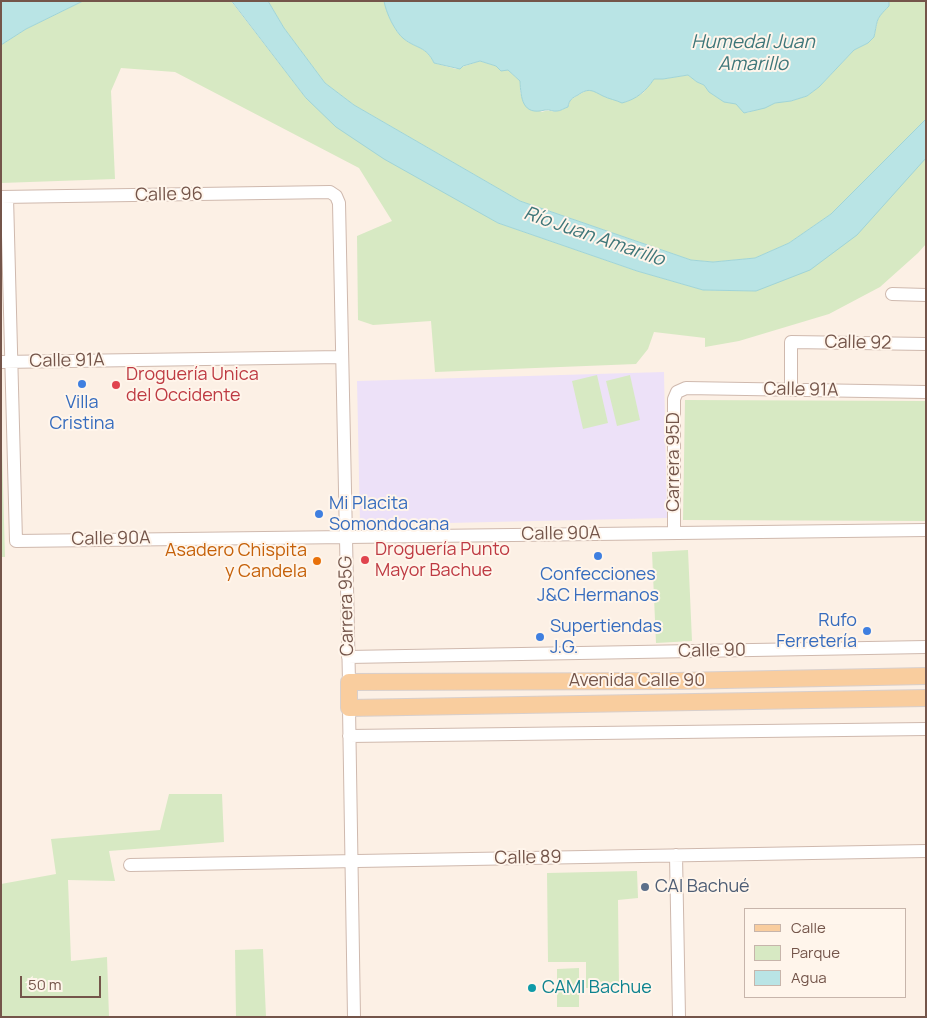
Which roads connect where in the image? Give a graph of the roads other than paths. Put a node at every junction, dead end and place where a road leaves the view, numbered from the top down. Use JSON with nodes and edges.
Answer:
{"nodes":[{"id":1,"x":336,"y":196,"type":"joint"},
{"id":2,"x":4,"y":197,"type":"edge"},
{"id":3,"x":892,"y":294,"type":"dead end"},
{"id":4,"x":926,"y":295,"type":"edge"},
{"id":5,"x":926,"y":344,"type":"edge"},
{"id":6,"x":342,"y":358,"type":"junction"},
{"id":7,"x":6,"y":362,"type":"edge"},
{"id":8,"x":791,"y":390,"type":"junction"},
{"id":9,"x":677,"y":392,"type":"joint"},
{"id":10,"x":926,"y":392,"type":"edge"},
{"id":11,"x":926,"y":530,"type":"edge"},
{"id":12,"x":674,"y":532,"type":"junction"},
{"id":13,"x":346,"y":536,"type":"junction"},
{"id":14,"x":926,"y":647,"type":"edge"},
{"id":15,"x":348,"y":657,"type":"junction"},
{"id":16,"x":926,"y":676,"type":"edge"},
{"id":17,"x":349,"y":682,"type":"junction"},
{"id":18,"x":926,"y":698,"type":"edge"},
{"id":19,"x":349,"y":708,"type":"junction"},
{"id":20,"x":926,"y":729,"type":"edge"},
{"id":21,"x":350,"y":736,"type":"junction"},
{"id":22,"x":926,"y":851,"type":"edge"},
{"id":23,"x":676,"y":855,"type":"junction"},
{"id":24,"x":351,"y":861,"type":"junction"},
{"id":25,"x":130,"y":864,"type":"dead end"},
{"id":26,"x":354,"y":1017,"type":"edge"},
{"id":27,"x":679,"y":1017,"type":"edge"}],
"edges":[{"from":1,"to":2,"type":"street","name":"Calle 96"},
{"from":1,"to":6,"type":"street","name":"Carrera 95G"},
{"from":2,"to":7,"type":"street"},
{"from":3,"to":4,"type":"street"},
{"from":5,"to":8,"type":"street","name":"Calle 92"},
{"from":6,"to":7,"type":"street","name":"Calle 91A"},
{"from":6,"to":13,"type":"street","name":"Carrera 95G"},
{"from":7,"to":13,"type":"street","name":"Calle 90A"},
{"from":8,"to":9,"type":"street","name":"Calle 91A"},
{"from":8,"to":10,"type":"street","name":"Calle 91A"},
{"from":9,"to":12,"type":"street","name":"Carrera 95D"},
{"from":11,"to":12,"type":"street","name":"Calle 90A"},
{"from":12,"to":13,"type":"street","name":"Calle 90A"},
{"from":13,"to":15,"type":"street","name":"Carrera 95G"},
{"from":14,"to":15,"type":"street","name":"Calle 90"},
{"from":15,"to":17,"type":"street","name":"Carrera 95G"},
{"from":16,"to":17,"type":"main road","name":"Avenida Calle 90"},
{"from":17,"to":19,"type":"main road","name":"Carrera 95G"},
{"from":18,"to":19,"type":"main road","name":"Avenida Calle 90"},
{"from":19,"to":21,"type":"street","name":"Carrera 95G"},
{"from":20,"to":21,"type":"street"},
{"from":21,"to":24,"type":"street","name":"Carrera 95G"},
{"from":22,"to":23,"type":"street","name":"Calle 89"},
{"from":23,"to":24,"type":"street","name":"Calle 89"},
{"from":23,"to":27,"type":"street"},
{"from":24,"to":25,"type":"street","name":"Calle 89"},
{"from":24,"to":26,"type":"street","name":"Carrera 95G"}]}
